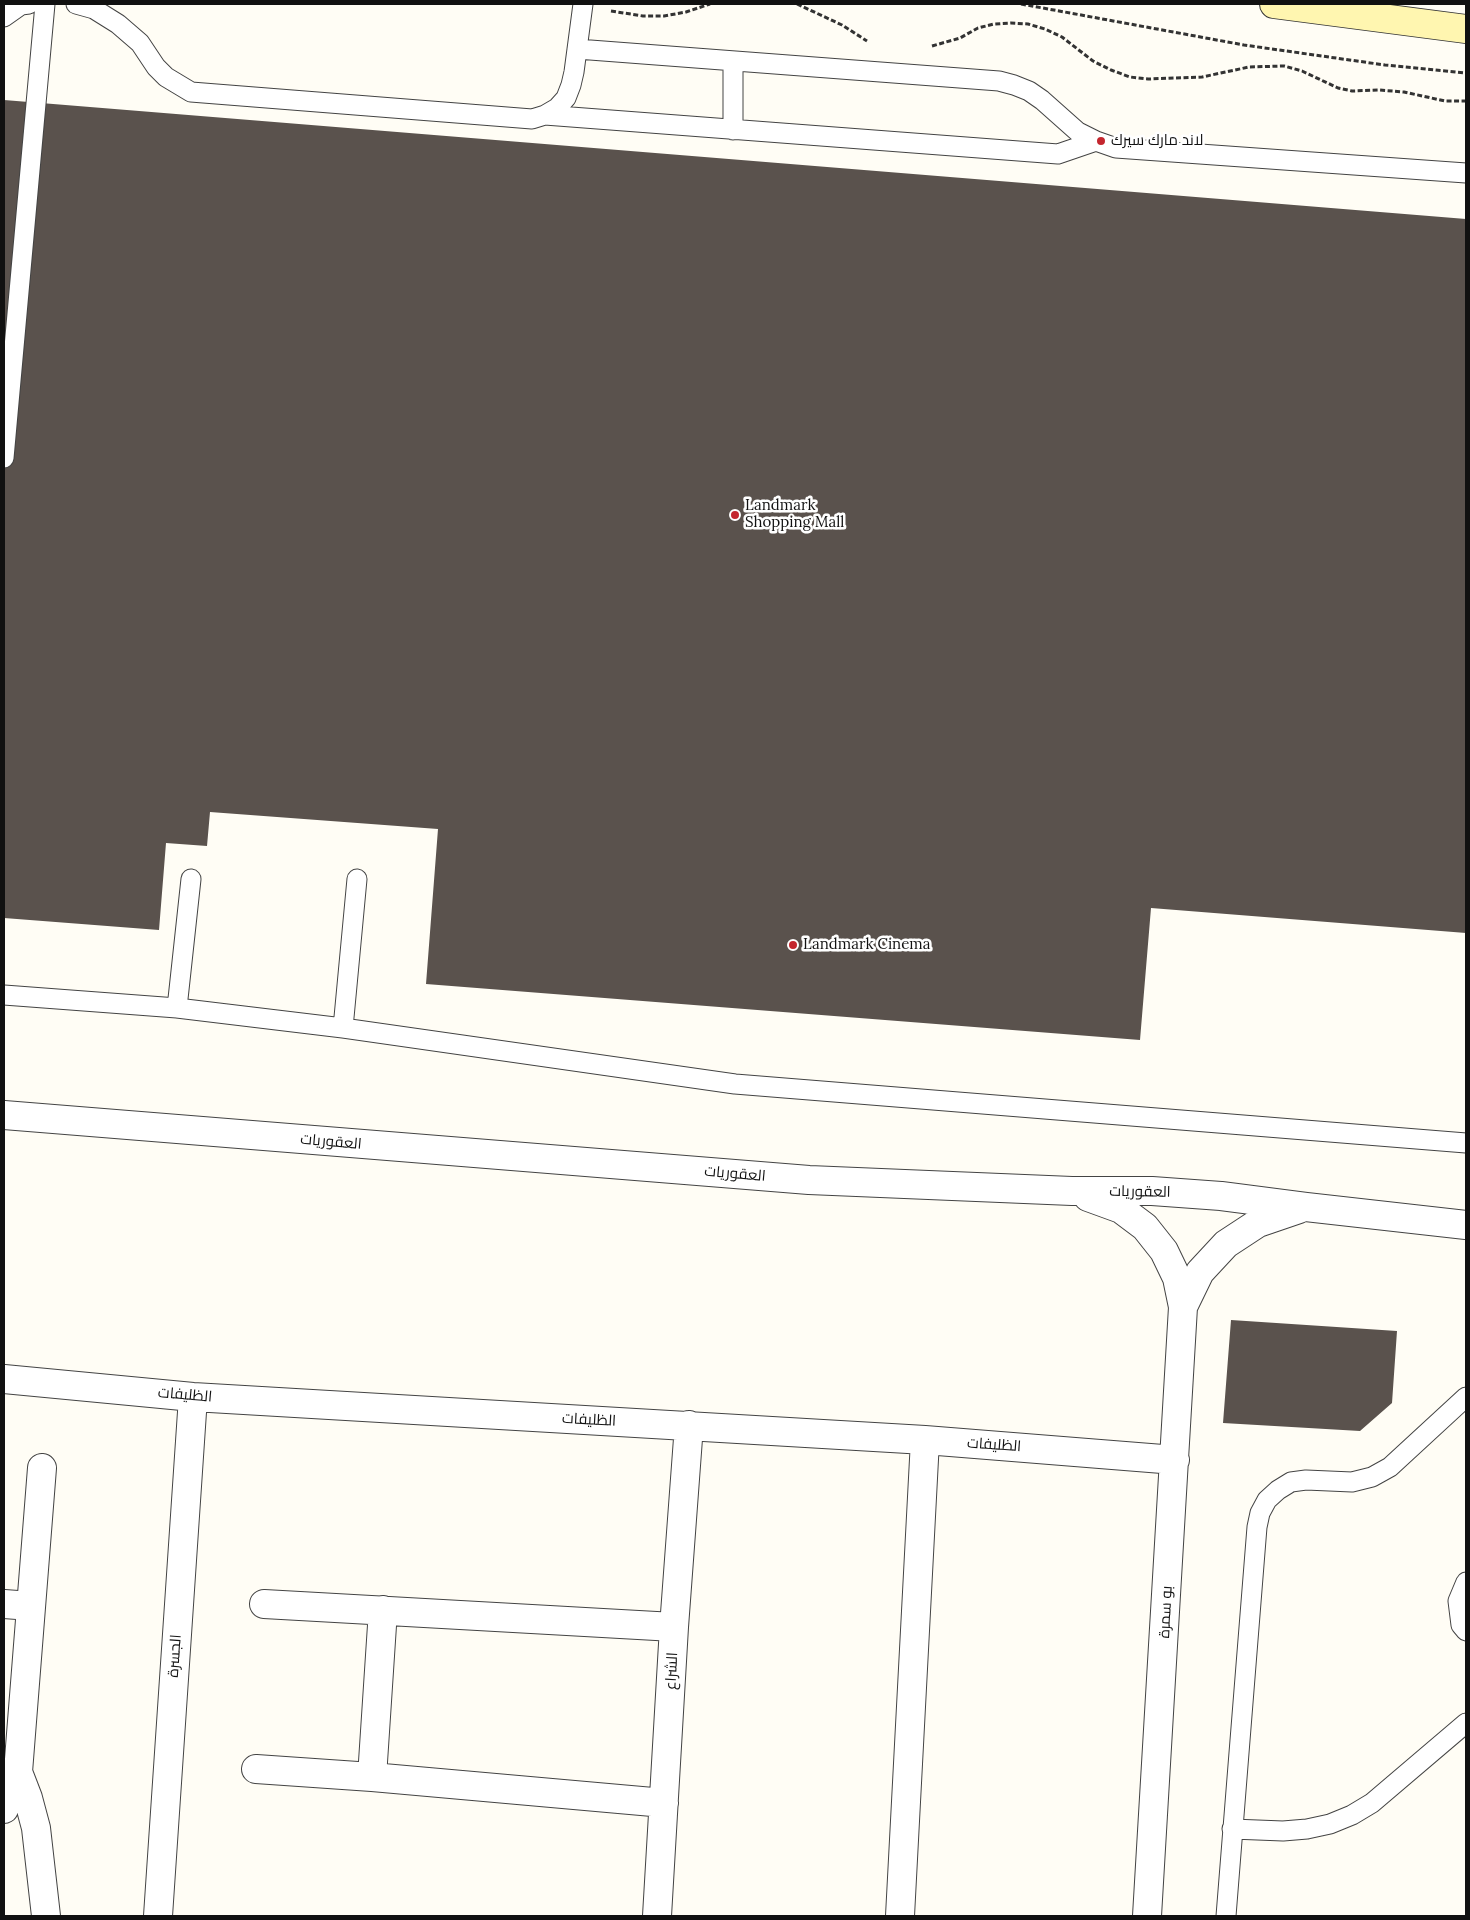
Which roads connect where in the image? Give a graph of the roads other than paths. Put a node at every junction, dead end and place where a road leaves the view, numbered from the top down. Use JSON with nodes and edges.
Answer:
{"nodes":[{"id":1,"x":29,"y":4,"type":"edge"},
{"id":2,"x":45,"y":4,"type":"edge"},
{"id":3,"x":76,"y":4,"type":"edge"},
{"id":4,"x":1274,"y":4,"type":"edge"},
{"id":5,"x":583,"y":5,"type":"edge"},
{"id":6,"x":4,"y":17,"type":"edge"},
{"id":7,"x":1466,"y":29,"type":"edge"},
{"id":8,"x":577,"y":49,"type":"junction"},
{"id":9,"x":733,"y":61,"type":"junction"},
{"id":10,"x":545,"y":115,"type":"junction"},
{"id":11,"x":733,"y":130,"type":"junction"},
{"id":12,"x":1096,"y":141,"type":"junction"},
{"id":13,"x":1466,"y":173,"type":"edge"},
{"id":14,"x":4,"y":458,"type":"edge"},
{"id":15,"x":191,"y":879,"type":"dead end"},
{"id":16,"x":357,"y":879,"type":"dead end"},
{"id":17,"x":4,"y":995,"type":"edge"},
{"id":18,"x":177,"y":1008,"type":"junction"},
{"id":19,"x":344,"y":1028,"type":"junction"},
{"id":20,"x":4,"y":1115,"type":"edge"},
{"id":21,"x":1466,"y":1143,"type":"edge"},
{"id":22,"x":1072,"y":1191,"type":"junction"},
{"id":23,"x":1306,"y":1207,"type":"junction"},
{"id":24,"x":1466,"y":1225,"type":"edge"},
{"id":25,"x":1183,"y":1307,"type":"junction"},
{"id":26,"x":4,"y":1380,"type":"edge"},
{"id":27,"x":193,"y":1397,"type":"junction"},
{"id":28,"x":1466,"y":1397,"type":"edge"},
{"id":29,"x":689,"y":1426,"type":"junction"},
{"id":30,"x":925,"y":1440,"type":"junction"},
{"id":31,"x":1175,"y":1460,"type":"junction"},
{"id":32,"x":42,"y":1468,"type":"dead end"},
{"id":33,"x":1466,"y":1582,"type":"edge"},
{"id":34,"x":4,"y":1604,"type":"edge"},
{"id":35,"x":264,"y":1604,"type":"dead end"},
{"id":36,"x":31,"y":1606,"type":"junction"},
{"id":37,"x":384,"y":1610,"type":"junction"},
{"id":38,"x":674,"y":1627,"type":"junction"},
{"id":39,"x":1466,"y":1631,"type":"edge"},
{"id":40,"x":1466,"y":1722,"type":"edge"},
{"id":41,"x":256,"y":1769,"type":"dead end"},
{"id":42,"x":18,"y":1772,"type":"junction"},
{"id":43,"x":372,"y":1777,"type":"junction"},
{"id":44,"x":664,"y":1803,"type":"junction"},
{"id":45,"x":4,"y":1809,"type":"edge"},
{"id":46,"x":1232,"y":1829,"type":"junction"},
{"id":47,"x":46,"y":1916,"type":"edge"},
{"id":48,"x":158,"y":1916,"type":"edge"},
{"id":49,"x":656,"y":1916,"type":"edge"},
{"id":50,"x":900,"y":1916,"type":"edge"},
{"id":51,"x":1147,"y":1916,"type":"edge"},
{"id":52,"x":1226,"y":1916,"type":"edge"}],
"edges":[{"from":1,"to":6,"type":"lane"},
{"from":2,"to":14,"type":"lane"},
{"from":3,"to":10,"type":"lane"},
{"from":4,"to":7,"type":"main road"},
{"from":5,"to":8,"type":"lane"},
{"from":8,"to":9,"type":"lane"},
{"from":8,"to":10,"type":"lane"},
{"from":9,"to":11,"type":"lane"},
{"from":9,"to":12,"type":"lane"},
{"from":10,"to":11,"type":"lane"},
{"from":11,"to":12,"type":"lane"},
{"from":12,"to":13,"type":"lane"},
{"from":15,"to":18,"type":"lane"},
{"from":16,"to":19,"type":"lane"},
{"from":17,"to":18,"type":"lane"},
{"from":18,"to":19,"type":"lane"},
{"from":19,"to":21,"type":"lane"},
{"from":20,"to":22,"type":"street","name":"العقوريات"},
{"from":22,"to":23,"type":"street","name":"العقوريات"},
{"from":22,"to":25,"type":"street","name":"بو سمرة"},
{"from":23,"to":24,"type":"street","name":"العقوريات"},
{"from":23,"to":25,"type":"street","name":"بو سمرة"},
{"from":25,"to":31,"type":"street","name":"بو سمرة"},
{"from":26,"to":27,"type":"street","name":"الظليفات"},
{"from":27,"to":29,"type":"street","name":"الظليفات"},
{"from":27,"to":48,"type":"street","name":"الجسرة"},
{"from":28,"to":46,"type":"lane"},
{"from":29,"to":30,"type":"street","name":"الظليفات"},
{"from":29,"to":38,"type":"street","name":"الشراع"},
{"from":30,"to":31,"type":"street","name":"الظليفات"},
{"from":30,"to":50,"type":"street"},
{"from":31,"to":51,"type":"street","name":"بو سمرة"},
{"from":32,"to":36,"type":"street"},
{"from":33,"to":39,"type":"lane"},
{"from":34,"to":36,"type":"street"},
{"from":35,"to":37,"type":"street"},
{"from":36,"to":42,"type":"street"},
{"from":37,"to":38,"type":"street"},
{"from":37,"to":43,"type":"street"},
{"from":38,"to":44,"type":"street","name":"الشراع"},
{"from":40,"to":46,"type":"lane"},
{"from":41,"to":43,"type":"street"},
{"from":42,"to":45,"type":"street"},
{"from":42,"to":47,"type":"street"},
{"from":43,"to":44,"type":"street"},
{"from":44,"to":49,"type":"street","name":"الشراع"},
{"from":46,"to":52,"type":"lane"}]}
